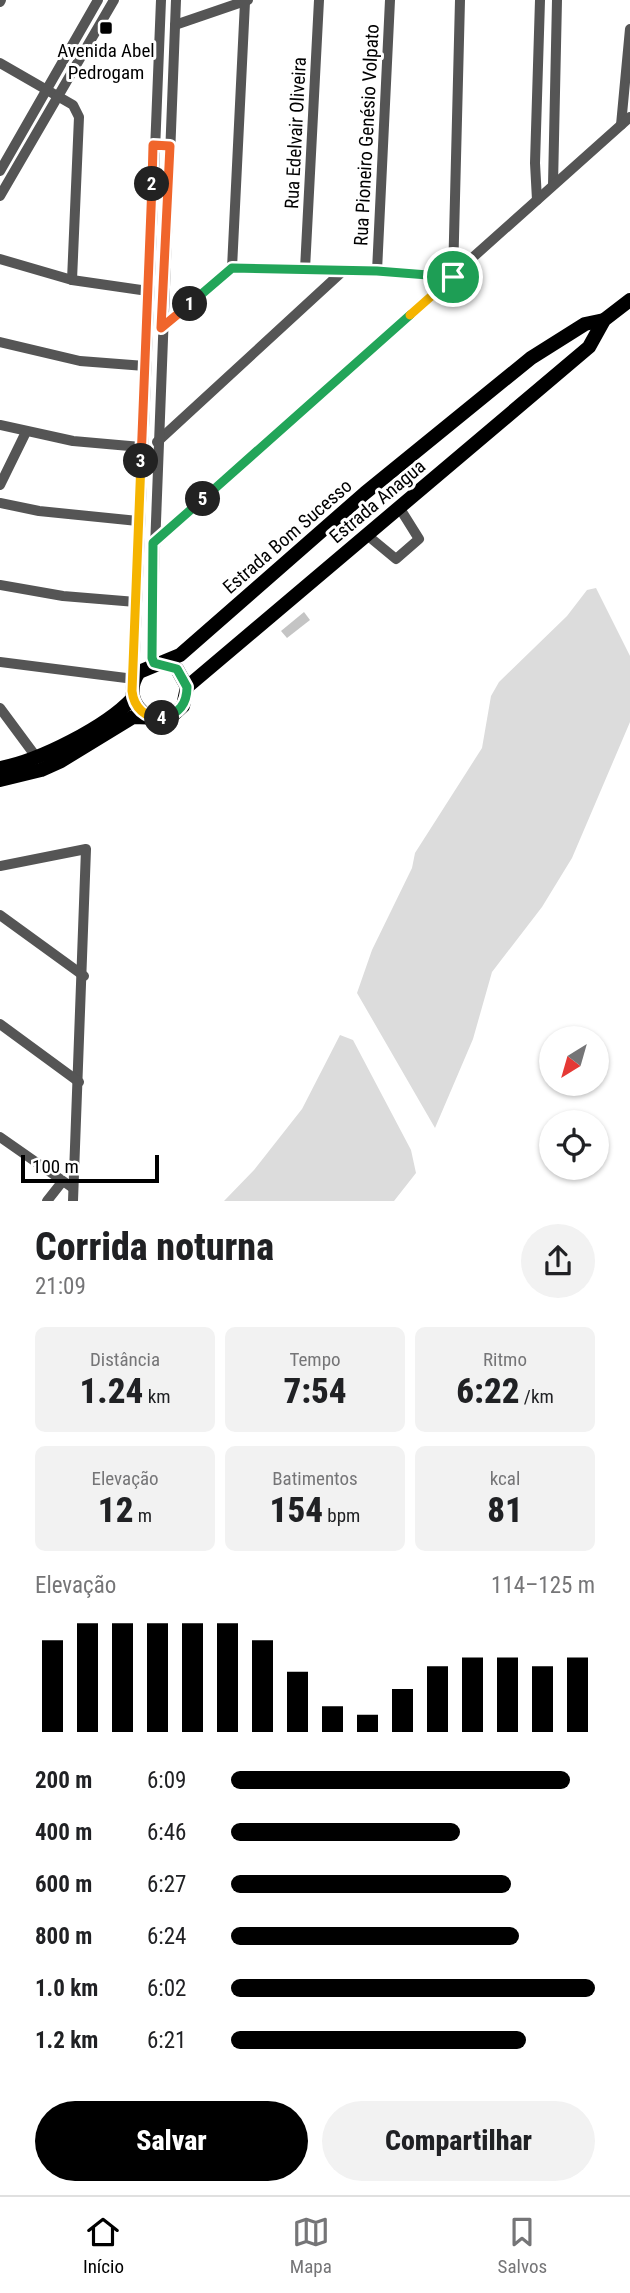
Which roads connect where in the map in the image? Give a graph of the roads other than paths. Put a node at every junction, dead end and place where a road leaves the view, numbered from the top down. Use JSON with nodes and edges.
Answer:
{"nodes":[{"id":1,"x":99,"y":0,"type":"edge"},
{"id":2,"x":114,"y":0,"type":"edge"},
{"id":3,"x":161,"y":0,"type":"edge"},
{"id":4,"x":176,"y":0,"type":"edge"},
{"id":5,"x":319,"y":0,"type":"edge"},
{"id":6,"x":390,"y":0,"type":"edge"},
{"id":7,"x":460,"y":0,"type":"edge"},
{"id":8,"x":540,"y":0,"type":"edge"},
{"id":9,"x":556,"y":0,"type":"edge"},
{"id":10,"x":247,"y":1,"type":"edge"},
{"id":11,"x":175,"y":26,"type":"junction"},
{"id":12,"x":630,"y":29,"type":"edge"},
{"id":13,"x":0,"y":63,"type":"edge"},
{"id":14,"x":44,"y":91,"type":"junction"},
{"id":15,"x":59,"y":96,"type":"junction"},
{"id":16,"x":630,"y":117,"type":"edge"},
{"id":17,"x":621,"y":125,"type":"junction"},
{"id":18,"x":153,"y":145,"type":"junction"},
{"id":19,"x":170,"y":146,"type":"junction"},
{"id":20,"x":2,"y":169,"type":"edge"},
{"id":21,"x":15,"y":172,"type":"junction"},
{"id":22,"x":553,"y":185,"type":"junction"},
{"id":23,"x":0,"y":196,"type":"edge"},
{"id":24,"x":537,"y":200,"type":"junction"},
{"id":25,"x":0,"y":259,"type":"edge"},
{"id":26,"x":232,"y":268,"type":"junction"},
{"id":27,"x":305,"y":269,"type":"junction"},
{"id":28,"x":344,"y":270,"type":"junction"},
{"id":29,"x":377,"y":271,"type":"junction"},
{"id":30,"x":453,"y":277,"type":"junction"},
{"id":31,"x":72,"y":280,"type":"junction"},
{"id":32,"x":148,"y":290,"type":"junction"},
{"id":33,"x":630,"y":300,"type":"edge"},
{"id":34,"x":604,"y":320,"type":"junction"},
{"id":35,"x":161,"y":328,"type":"junction"},
{"id":36,"x":0,"y":342,"type":"edge"},
{"id":37,"x":145,"y":366,"type":"junction"},
{"id":38,"x":0,"y":425,"type":"edge"},
{"id":39,"x":26,"y":432,"type":"junction"},
{"id":40,"x":157,"y":442,"type":"junction"},
{"id":41,"x":141,"y":447,"type":"junction"},
{"id":42,"x":0,"y":485,"type":"edge"},
{"id":43,"x":0,"y":503,"type":"edge"},
{"id":44,"x":399,"y":507,"type":"junction"},
{"id":45,"x":138,"y":521,"type":"junction"},
{"id":46,"x":367,"y":535,"type":"junction"},
{"id":47,"x":153,"y":543,"type":"junction"},
{"id":48,"x":0,"y":585,"type":"edge"},
{"id":49,"x":136,"y":602,"type":"junction"},
{"id":50,"x":0,"y":662,"type":"edge"},
{"id":51,"x":159,"y":663,"type":"junction"},
{"id":52,"x":134,"y":679,"type":"junction"},
{"id":53,"x":187,"y":687,"type":"junction"},
{"id":54,"x":133,"y":698,"type":"junction"},
{"id":55,"x":0,"y":708,"type":"edge"},
{"id":56,"x":148,"y":716,"type":"junction"},
{"id":57,"x":99,"y":730,"type":"junction"},
{"id":58,"x":37,"y":758,"type":"junction"},
{"id":59,"x":0,"y":768,"type":"edge"},
{"id":60,"x":0,"y":780,"type":"edge"},
{"id":61,"x":0,"y":866,"type":"edge"},
{"id":62,"x":0,"y":915,"type":"edge"},
{"id":63,"x":83,"y":976,"type":"junction"},
{"id":64,"x":0,"y":1024,"type":"edge"},
{"id":65,"x":79,"y":1082,"type":"junction"},
{"id":66,"x":0,"y":1137,"type":"edge"},
{"id":67,"x":62,"y":1182,"type":"junction"},
{"id":68,"x":73,"y":1188,"type":"junction"},
{"id":69,"x":47,"y":1201,"type":"edge"},
{"id":70,"x":73,"y":1201,"type":"edge"}],
"edges":[{"from":1,"to":14,"type":"street"},
{"from":2,"to":15,"type":"street"},
{"from":3,"to":18,"type":"street"},
{"from":4,"to":11,"type":"street"},
{"from":5,"to":27,"type":"street","name":"Rua Edelvair Oliveira"},
{"from":6,"to":29,"type":"street","name":"Rua Pioneiro Genésio Volpato"},
{"from":7,"to":30,"type":"street"},
{"from":8,"to":24,"type":"street"},
{"from":9,"to":22,"type":"street"},
{"from":10,"to":11,"type":"street"},
{"from":10,"to":26,"type":"street"},
{"from":11,"to":19,"type":"street"},
{"from":12,"to":17,"type":"street"},
{"from":13,"to":14,"type":"street"},
{"from":14,"to":15,"type":"street"},
{"from":14,"to":20,"type":"street"},
{"from":15,"to":21,"type":"street"},
{"from":15,"to":31,"type":"street"},
{"from":16,"to":17,"type":"street"},
{"from":17,"to":22,"type":"street"},
{"from":18,"to":19,"type":"street"},
{"from":18,"to":32,"type":"street"},
{"from":19,"to":35,"type":"street"},
{"from":20,"to":21,"type":"street"},
{"from":21,"to":23,"type":"street"},
{"from":22,"to":24,"type":"street"},
{"from":24,"to":30,"type":"street"},
{"from":25,"to":31,"type":"street"},
{"from":26,"to":27,"type":"street"},
{"from":26,"to":35,"type":"street"},
{"from":27,"to":28,"type":"street"},
{"from":28,"to":29,"type":"street"},
{"from":28,"to":40,"type":"street"},
{"from":29,"to":30,"type":"street"},
{"from":30,"to":47,"type":"street"},
{"from":31,"to":32,"type":"street"},
{"from":32,"to":37,"type":"street"},
{"from":33,"to":34,"type":"main road","name":"Estrada Anagua"},
{"from":34,"to":44,"type":"main road","name":"Estrada Anagua"},
{"from":34,"to":51,"type":"main road","name":"Estrada Bom Sucesso"},
{"from":35,"to":40,"type":"street"},
{"from":36,"to":37,"type":"street"},
{"from":37,"to":41,"type":"street"},
{"from":38,"to":39,"type":"street"},
{"from":39,"to":41,"type":"street"},
{"from":39,"to":42,"type":"street"},
{"from":40,"to":47,"type":"street"},
{"from":41,"to":45,"type":"street"},
{"from":43,"to":45,"type":"street"},
{"from":44,"to":46,"type":"main road","name":"Estrada Anagua"},
{"from":44,"to":46,"type":"street"},
{"from":45,"to":49,"type":"street"},
{"from":46,"to":53,"type":"main road","name":"Estrada Anagua"},
{"from":47,"to":51,"type":"street"},
{"from":48,"to":49,"type":"street"},
{"from":49,"to":52,"type":"street"},
{"from":50,"to":52,"type":"street"},
{"from":51,"to":52,"type":"main road","name":"Estrada Bom Sucesso"},
{"from":51,"to":53,"type":"main road"},
{"from":52,"to":54,"type":"main road"},
{"from":53,"to":56,"type":"main road","name":"Estrada Anagua"},
{"from":54,"to":56,"type":"main road"},
{"from":54,"to":57,"type":"main road"},
{"from":55,"to":58,"type":"street"},
{"from":56,"to":57,"type":"main road"},
{"from":57,"to":58,"type":"main road"},
{"from":57,"to":60,"type":"main road"},
{"from":58,"to":59,"type":"main road"},
{"from":61,"to":63,"type":"street"},
{"from":62,"to":63,"type":"street"},
{"from":63,"to":65,"type":"street"},
{"from":64,"to":65,"type":"street"},
{"from":65,"to":68,"type":"street"},
{"from":66,"to":67,"type":"street"},
{"from":67,"to":68,"type":"street"},
{"from":67,"to":69,"type":"street"},
{"from":68,"to":70,"type":"street"}]}
